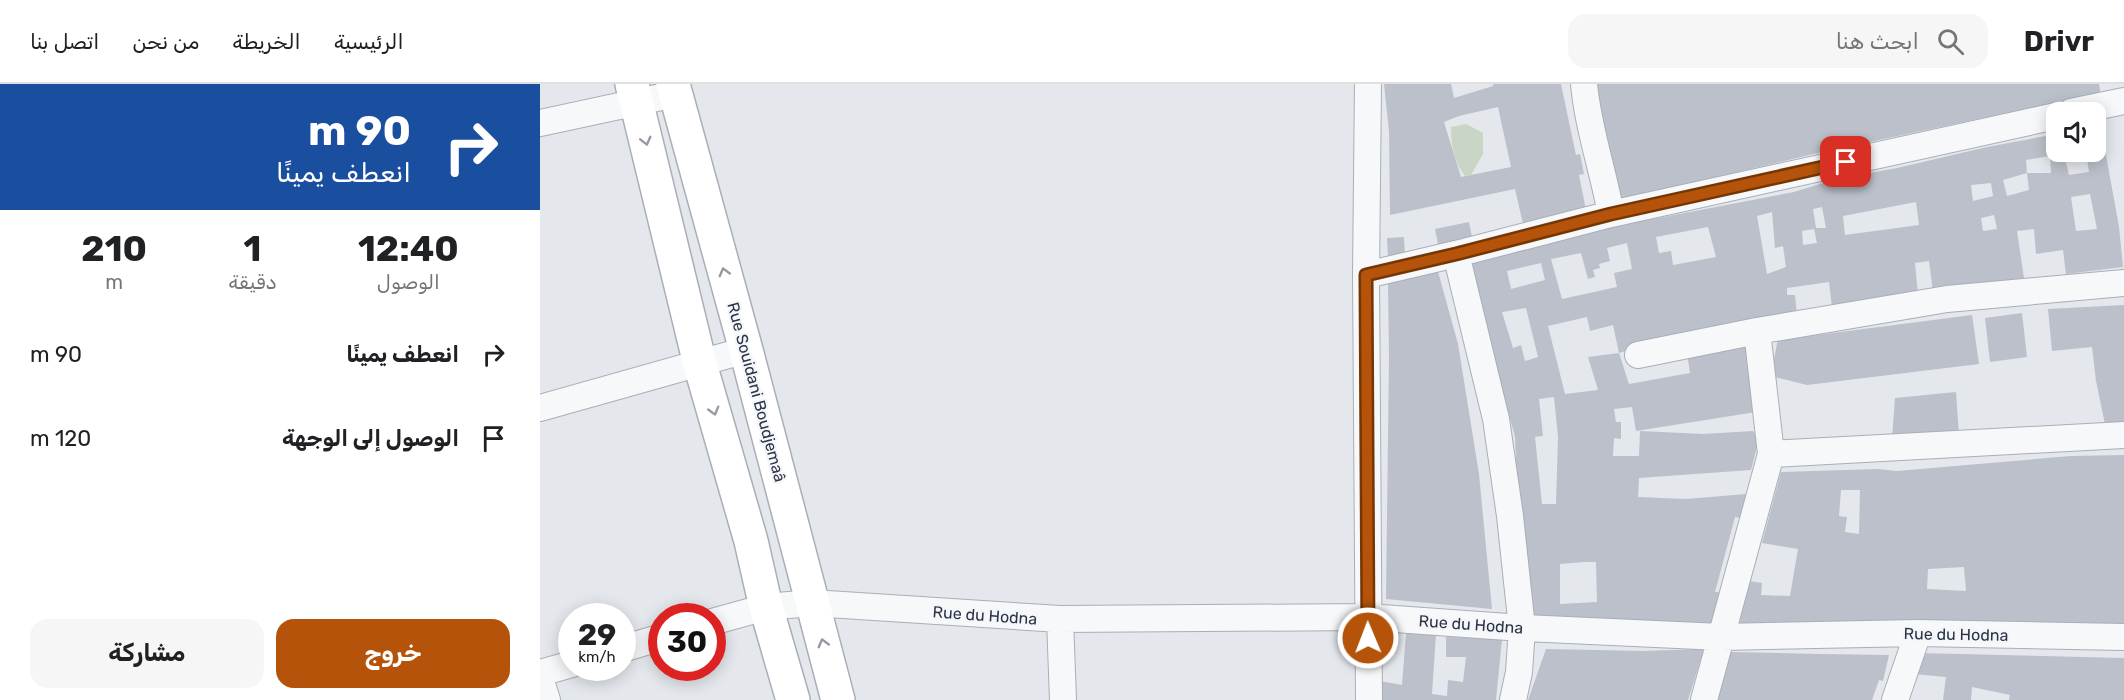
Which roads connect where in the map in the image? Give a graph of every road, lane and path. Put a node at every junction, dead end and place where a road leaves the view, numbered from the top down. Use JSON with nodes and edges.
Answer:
{"nodes":[{"id":1,"x":1368,"y":84,"type":"edge"},
{"id":2,"x":1584,"y":84,"type":"edge"},
{"id":3,"x":2122,"y":84,"type":"edge"},
{"id":4,"x":674,"y":89,"type":"edge"},
{"id":5,"x":634,"y":94,"type":"edge"},
{"id":6,"x":2124,"y":99,"type":"edge"},
{"id":7,"x":2106,"y":103,"type":"edge"},
{"id":8,"x":2046,"y":118,"type":"edge"},
{"id":9,"x":540,"y":123,"type":"edge"},
{"id":10,"x":1611,"y":214,"type":"junction"},
{"id":11,"x":1456,"y":254,"type":"junction"},
{"id":12,"x":1366,"y":275,"type":"junction"},
{"id":13,"x":2124,"y":283,"type":"edge"},
{"id":14,"x":1757,"y":331,"type":"junction"},
{"id":15,"x":746,"y":350,"type":"junction"},
{"id":16,"x":1638,"y":355,"type":"dead end"},
{"id":17,"x":700,"y":364,"type":"junction"},
{"id":18,"x":540,"y":408,"type":"edge"},
{"id":19,"x":2124,"y":435,"type":"edge"},
{"id":20,"x":1771,"y":454,"type":"junction"},
{"id":21,"x":812,"y":603,"type":"junction"},
{"id":22,"x":766,"y":607,"type":"junction"},
{"id":23,"x":1367,"y":617,"type":"junction"},
{"id":24,"x":726,"y":618,"type":"edge"},
{"id":25,"x":1060,"y":620,"type":"junction"},
{"id":26,"x":1522,"y":628,"type":"junction"},
{"id":27,"x":1918,"y":633,"type":"junction"},
{"id":28,"x":2124,"y":637,"type":"edge"},
{"id":29,"x":1721,"y":638,"type":"junction"},
{"id":30,"x":558,"y":668,"type":"edge"},
{"id":31,"x":540,"y":673,"type":"edge"},
{"id":32,"x":540,"y":678,"type":"edge"},
{"id":33,"x":547,"y":700,"type":"edge"},
{"id":34,"x":793,"y":700,"type":"edge"},
{"id":35,"x":838,"y":700,"type":"edge"},
{"id":36,"x":1063,"y":700,"type":"edge"},
{"id":37,"x":1369,"y":700,"type":"edge"},
{"id":38,"x":1513,"y":700,"type":"edge"},
{"id":39,"x":1704,"y":700,"type":"edge"},
{"id":40,"x":1895,"y":700,"type":"edge"}],
"edges":[{"from":1,"to":12,"type":"street"},
{"from":2,"to":10,"type":"street"},
{"from":3,"to":6,"type":"street"},
{"from":4,"to":5,"type":"street"},
{"from":15,"to":4,"type":"main road","name":"Rue Souidani Boudjemaâ","one_way":true},
{"from":5,"to":9,"type":"street"},
{"from":5,"to":17,"type":"main road","one_way":true},
{"from":6,"to":7,"type":"street"},
{"from":8,"to":10,"type":"street"},
{"from":10,"to":11,"type":"street"},
{"from":11,"to":12,"type":"street"},
{"from":11,"to":26,"type":"street"},
{"from":12,"to":23,"type":"street"},
{"from":13,"to":14,"type":"street"},
{"from":14,"to":16,"type":"street"},
{"from":14,"to":20,"type":"street"},
{"from":15,"to":17,"type":"street"},
{"from":15,"to":21,"type":"main road","name":"Rue Souidani Boudjemaâ"},
{"from":17,"to":18,"type":"street"},
{"from":17,"to":22,"type":"main road","one_way":true},
{"from":19,"to":20,"type":"street"},
{"from":20,"to":29,"type":"street"},
{"from":21,"to":22,"type":"street","name":"Rue du Hodna"},
{"from":21,"to":25,"type":"street","name":"Rue du Hodna"},
{"from":35,"to":21,"type":"main road","name":"Rue Souidani Boudjemaâ","one_way":true},
{"from":22,"to":24,"type":"street","name":"Rue du Hodna"},
{"from":22,"to":34,"type":"main road"},
{"from":23,"to":25,"type":"street","name":"Rue du Hodna"},
{"from":23,"to":26,"type":"street","name":"Rue du Hodna"},
{"from":23,"to":37,"type":"street"},
{"from":25,"to":36,"type":"street"},
{"from":26,"to":29,"type":"street","name":"Rue du Hodna"},
{"from":26,"to":38,"type":"street"},
{"from":27,"to":28,"type":"street","name":"Rue du Hodna"},
{"from":27,"to":29,"type":"street","name":"Rue du Hodna"},
{"from":27,"to":40,"type":"street"},
{"from":29,"to":39,"type":"street"},
{"from":30,"to":31,"type":"street"},
{"from":32,"to":33,"type":"street"}]}
